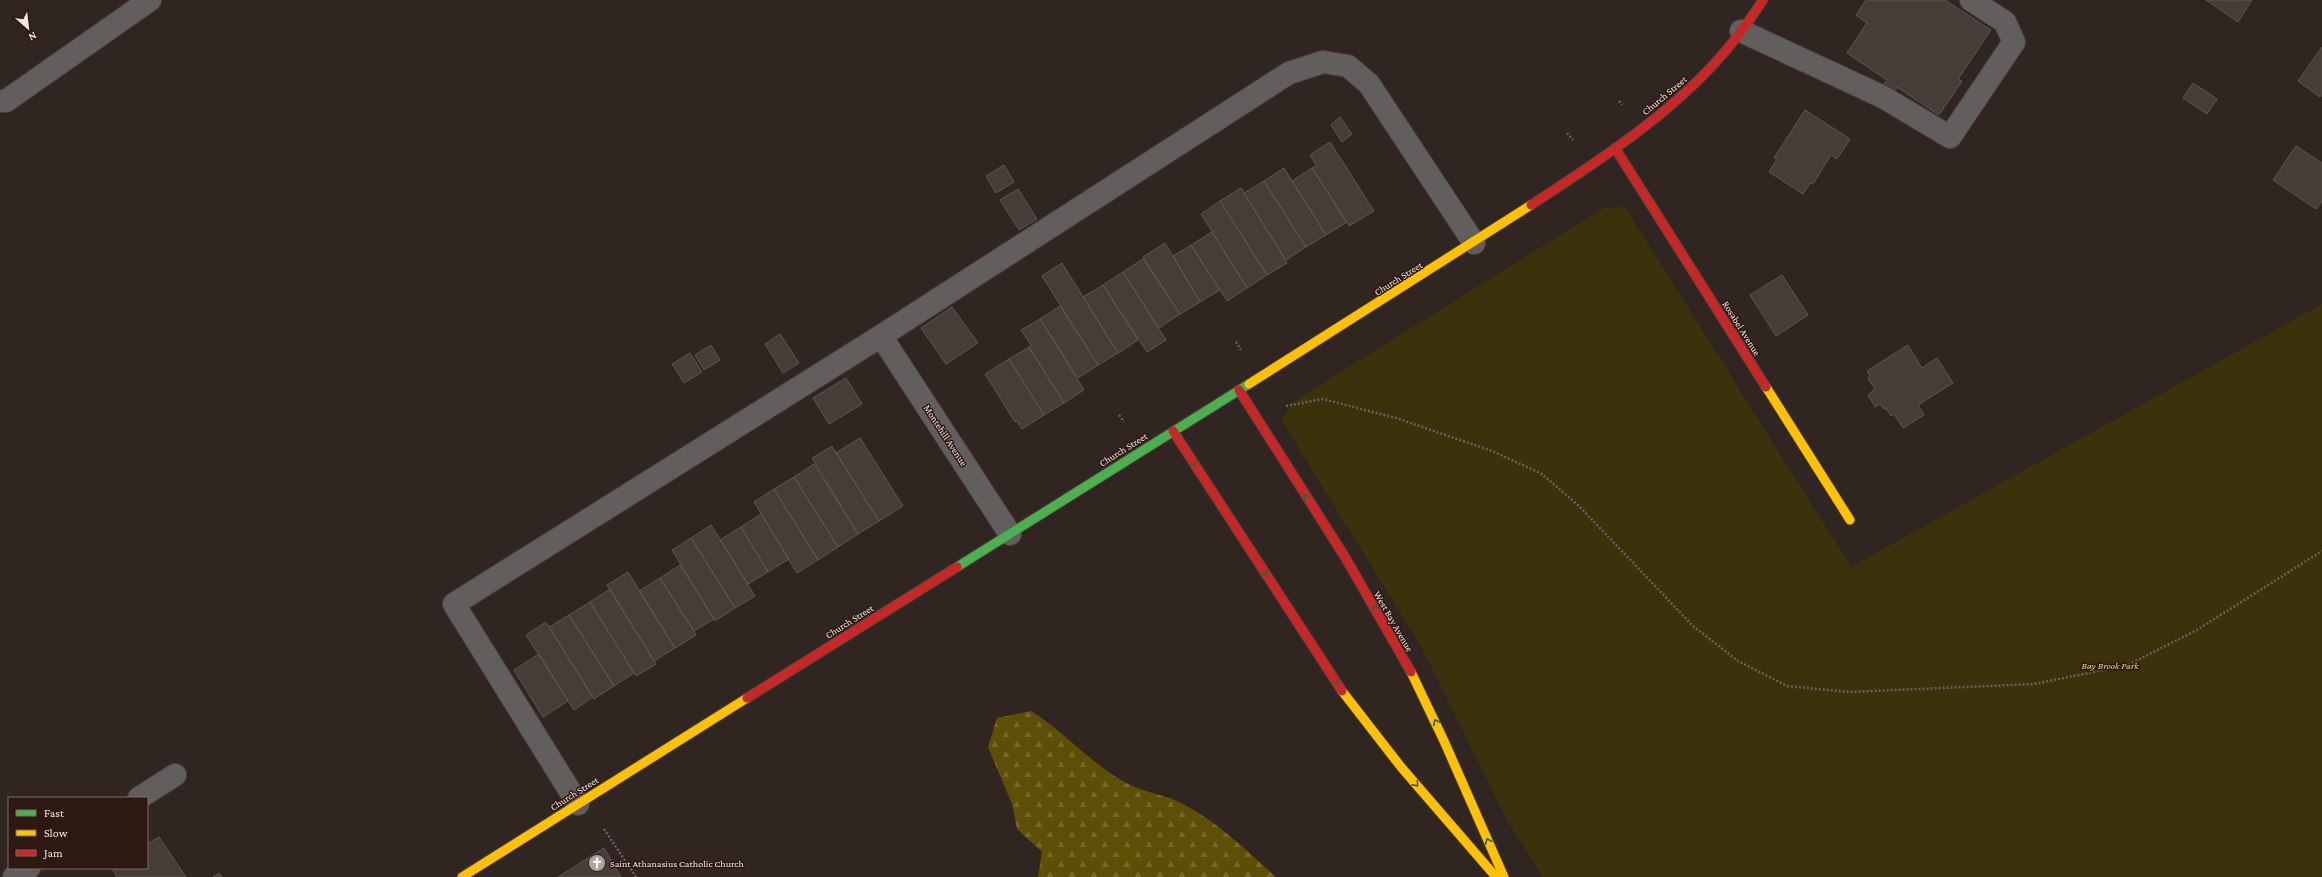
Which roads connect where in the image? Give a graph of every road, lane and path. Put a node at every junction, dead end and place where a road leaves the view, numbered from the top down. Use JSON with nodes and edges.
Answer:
{"nodes":[{"id":1,"x":150,"y":0,"type":"edge"},
{"id":2,"x":1763,"y":0,"type":"edge"},
{"id":3,"x":1972,"y":0,"type":"edge"},
{"id":4,"x":1741,"y":31,"type":"junction"},
{"id":5,"x":0,"y":100,"type":"edge"},
{"id":6,"x":1567,"y":133,"type":"dead end"},
{"id":7,"x":1573,"y":140,"type":"dead end"},
{"id":8,"x":1615,"y":148,"type":"junction"},
{"id":9,"x":1474,"y":243,"type":"junction"},
{"id":10,"x":881,"y":336,"type":"junction"},
{"id":11,"x":1236,"y":342,"type":"dead end"},
{"id":12,"x":1241,"y":350,"type":"dead end"},
{"id":13,"x":1239,"y":390,"type":"junction"},
{"id":14,"x":1278,"y":408,"type":"dead end"},
{"id":15,"x":1119,"y":415,"type":"dead end"},
{"id":16,"x":1124,"y":422,"type":"dead end"},
{"id":17,"x":1173,"y":431,"type":"junction"},
{"id":18,"x":1850,"y":520,"type":"dead end"},
{"id":19,"x":1010,"y":534,"type":"junction"},
{"id":20,"x":2322,"y":551,"type":"edge"},
{"id":21,"x":175,"y":775,"type":"dead end"},
{"id":22,"x":141,"y":797,"type":"edge"},
{"id":23,"x":578,"y":804,"type":"junction"},
{"id":24,"x":604,"y":829,"type":"dead end"},
{"id":25,"x":27,"y":869,"type":"edge"},
{"id":26,"x":14,"y":877,"type":"edge"},
{"id":27,"x":462,"y":877,"type":"edge"},
{"id":28,"x":636,"y":877,"type":"edge"},
{"id":29,"x":1496,"y":877,"type":"edge"},
{"id":30,"x":1504,"y":877,"type":"edge"}],
"edges":[{"from":1,"to":5,"type":"street"},
{"from":2,"to":4,"type":"main road","name":"Church Street"},
{"from":3,"to":4,"type":"street"},
{"from":4,"to":8,"type":"main road","name":"Church Street"},
{"from":6,"to":7,"type":"path"},
{"from":8,"to":9,"type":"main road","name":"Church Street"},
{"from":8,"to":18,"type":"main road","name":"Rosabel Avenue"},
{"from":9,"to":10,"type":"street"},
{"from":9,"to":13,"type":"main road","name":"Church Street"},
{"from":10,"to":19,"type":"street","name":"Montehill Avenue"},
{"from":10,"to":23,"type":"street"},
{"from":11,"to":12,"type":"path"},
{"from":13,"to":17,"type":"main road","name":"Church Street"},
{"from":30,"to":13,"type":"main road","name":"West Bay Avenue","one_way":true},
{"from":14,"to":20,"type":"path"},
{"from":15,"to":16,"type":"path"},
{"from":17,"to":19,"type":"main road","name":"Church Street"},
{"from":17,"to":29,"type":"main road","one_way":true},
{"from":19,"to":23,"type":"main road","name":"Church Street"},
{"from":21,"to":22,"type":"street"},
{"from":23,"to":27,"type":"main road","name":"Church Street"},
{"from":24,"to":28,"type":"path"},
{"from":25,"to":26,"type":"street"}]}
